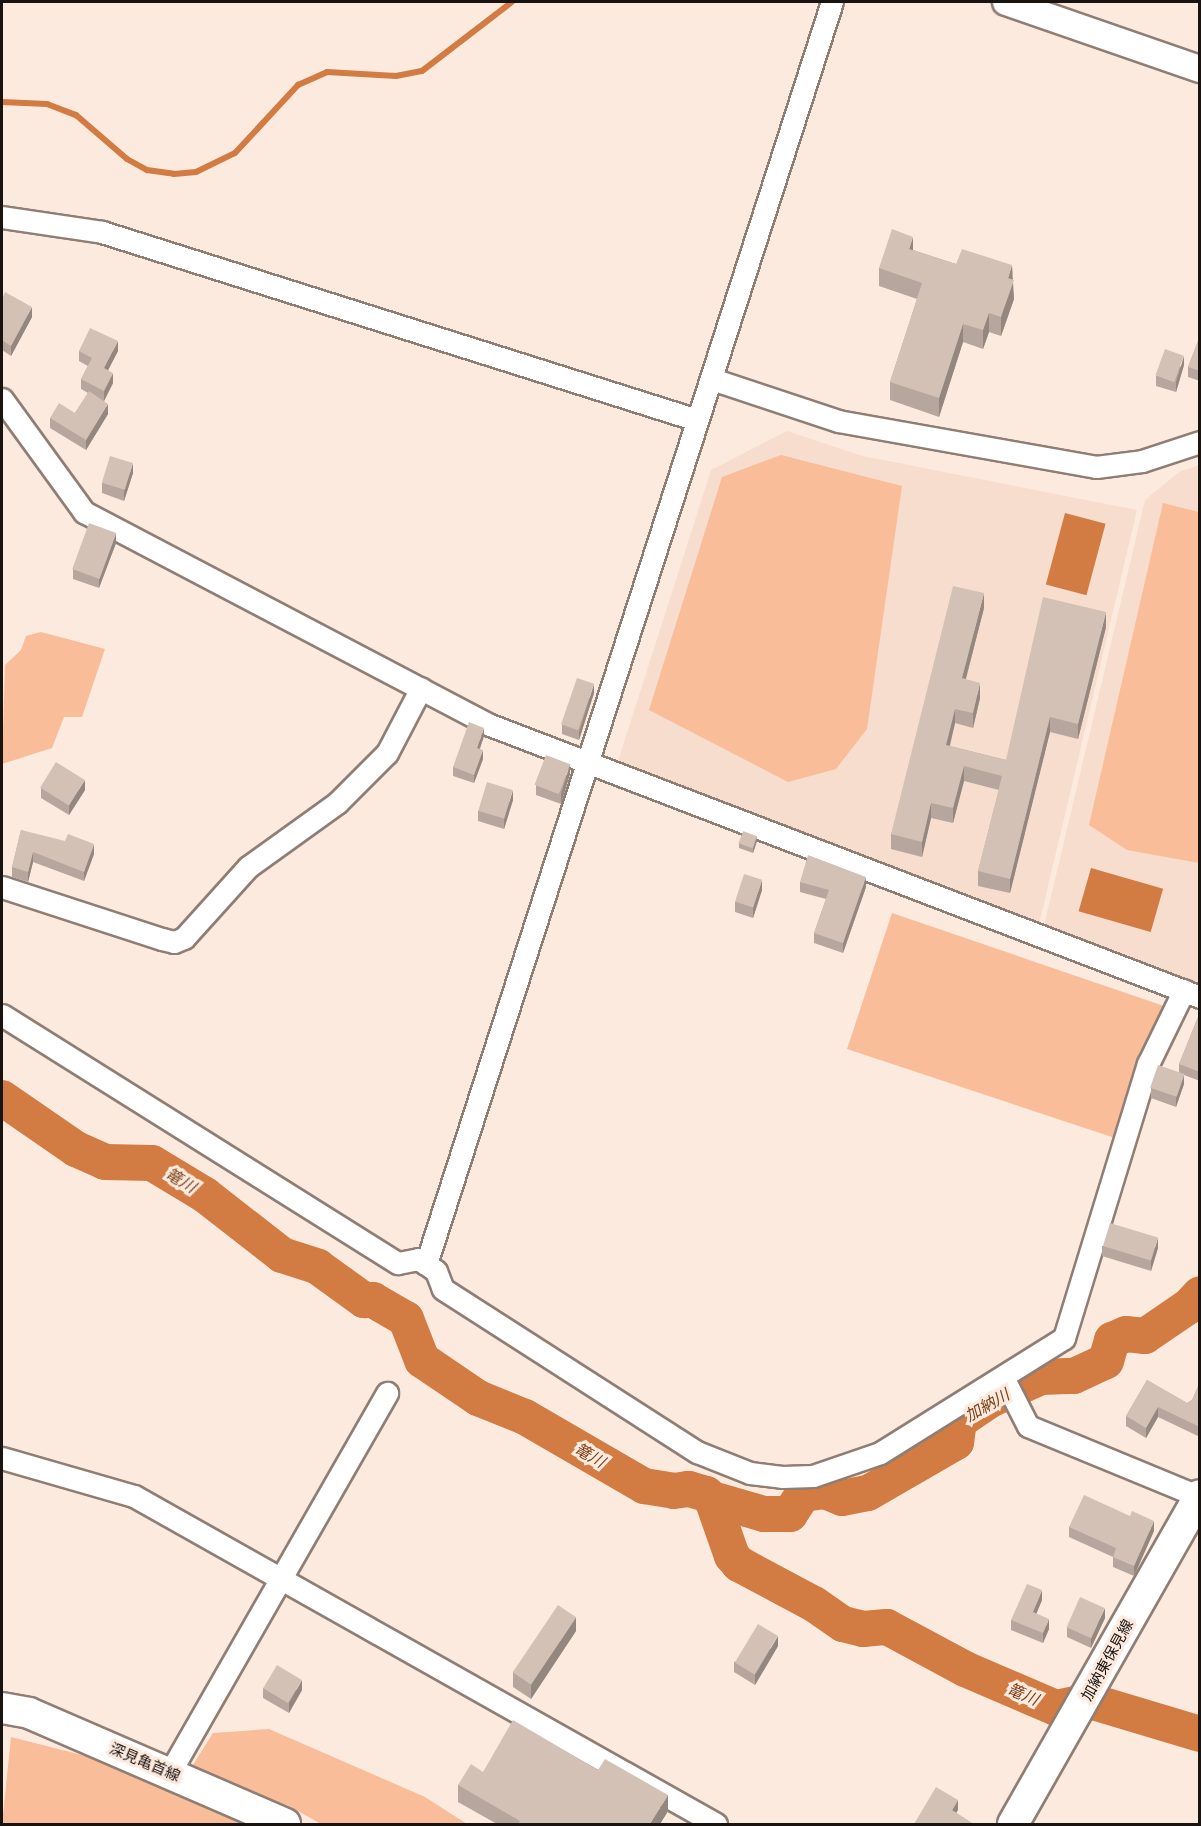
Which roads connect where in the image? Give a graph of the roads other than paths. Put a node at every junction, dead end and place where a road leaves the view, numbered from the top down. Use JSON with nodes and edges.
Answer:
{"nodes":[{"id":1,"x":832,"y":2,"type":"edge"},
{"id":2,"x":1006,"y":2,"type":"edge"},
{"id":3,"x":1200,"y":69,"type":"edge"},
{"id":4,"x":2,"y":217,"type":"edge"},
{"id":5,"x":712,"y":379,"type":"junction"},
{"id":6,"x":2,"y":399,"type":"edge"},
{"id":7,"x":697,"y":420,"type":"junction"},
{"id":8,"x":1200,"y":442,"type":"edge"},
{"id":9,"x":421,"y":688,"type":"junction"},
{"id":10,"x":587,"y":762,"type":"junction"},
{"id":11,"x":2,"y":887,"type":"edge"},
{"id":12,"x":1192,"y":994,"type":"edge"},
{"id":13,"x":2,"y":1015,"type":"edge"},
{"id":14,"x":426,"y":1264,"type":"junction"},
{"id":15,"x":1006,"y":1380,"type":"junction"},
{"id":16,"x":387,"y":1393,"type":"dead end"},
{"id":17,"x":2,"y":1458,"type":"edge"},
{"id":18,"x":1199,"y":1496,"type":"edge"},
{"id":19,"x":279,"y":1576,"type":"junction"},
{"id":20,"x":2,"y":1708,"type":"edge"},
{"id":21,"x":170,"y":1772,"type":"junction"},
{"id":22,"x":705,"y":1822,"type":"edge"},
{"id":23,"x":285,"y":1824,"type":"edge"},
{"id":24,"x":1013,"y":1824,"type":"edge"}],
"edges":[{"from":1,"to":5,"type":"street"},
{"from":2,"to":3,"type":"street"},
{"from":4,"to":7,"type":"street"},
{"from":5,"to":7,"type":"street"},
{"from":5,"to":8,"type":"street"},
{"from":6,"to":9,"type":"street"},
{"from":7,"to":10,"type":"street"},
{"from":9,"to":10,"type":"street"},
{"from":9,"to":11,"type":"street"},
{"from":10,"to":12,"type":"street"},
{"from":10,"to":14,"type":"street"},
{"from":12,"to":15,"type":"street"},
{"from":13,"to":14,"type":"street"},
{"from":14,"to":15,"type":"street"},
{"from":15,"to":18,"type":"street"},
{"from":16,"to":19,"type":"street"},
{"from":17,"to":19,"type":"street"},
{"from":18,"to":24,"type":"main road","name":"加納東保見線"},
{"from":19,"to":21,"type":"street"},
{"from":19,"to":22,"type":"street"},
{"from":20,"to":21,"type":"main road","name":"深見亀首線"},
{"from":21,"to":23,"type":"main road","name":"深見亀首線"}]}
